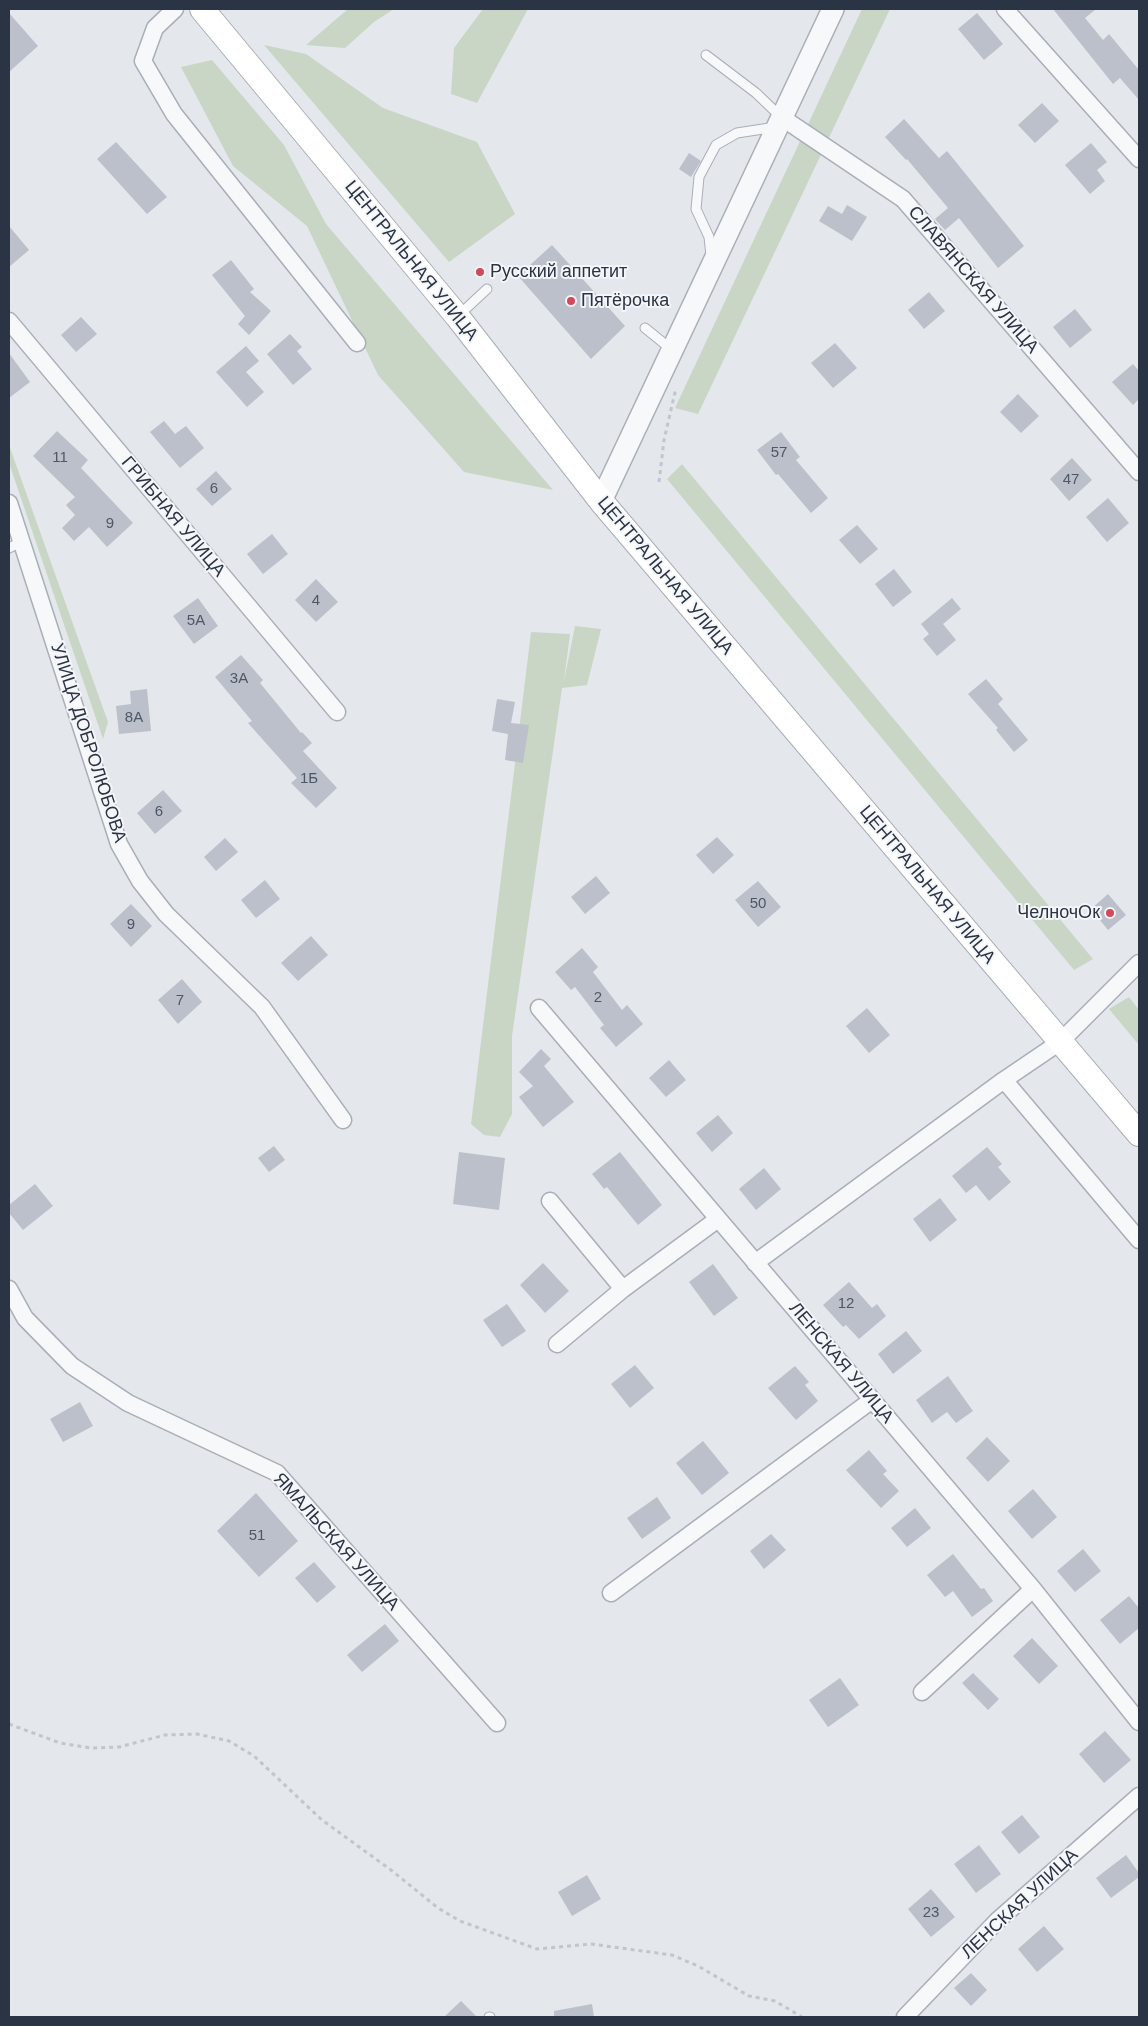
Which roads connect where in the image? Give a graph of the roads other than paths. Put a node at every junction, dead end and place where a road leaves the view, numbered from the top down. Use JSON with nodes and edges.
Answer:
{"nodes":[{"id":1,"x":175,"y":9,"type":"edge"},
{"id":2,"x":202,"y":9,"type":"edge"},
{"id":3,"x":833,"y":9,"type":"edge"},
{"id":4,"x":1005,"y":9,"type":"edge"},
{"id":5,"x":706,"y":55,"type":"dead end"},
{"id":6,"x":779,"y":122,"type":"junction"},
{"id":7,"x":1139,"y":158,"type":"edge"},
{"id":8,"x":712,"y":264,"type":"junction"},
{"id":9,"x":487,"y":289,"type":"dead end"},
{"id":10,"x":457,"y":316,"type":"junction"},
{"id":11,"x":9,"y":321,"type":"edge"},
{"id":12,"x":644,"y":328,"type":"dead end"},
{"id":13,"x":357,"y":343,"type":"dead end"},
{"id":14,"x":671,"y":349,"type":"junction"},
{"id":15,"x":1139,"y":472,"type":"edge"},
{"id":16,"x":602,"y":501,"type":"junction"},
{"id":17,"x":9,"y":503,"type":"edge"},
{"id":18,"x":16,"y":545,"type":"edge"},
{"id":19,"x":337,"y":712,"type":"dead end"},
{"id":20,"x":1139,"y":963,"type":"edge"},
{"id":21,"x":538,"y":1008,"type":"dead end"},
{"id":22,"x":1060,"y":1042,"type":"junction"},
{"id":23,"x":1004,"y":1080,"type":"junction"},
{"id":24,"x":343,"y":1120,"type":"dead end"},
{"id":25,"x":1139,"y":1134,"type":"edge"},
{"id":26,"x":550,"y":1201,"type":"dead end"},
{"id":27,"x":718,"y":1219,"type":"junction"},
{"id":28,"x":1139,"y":1240,"type":"edge"},
{"id":29,"x":756,"y":1264,"type":"junction"},
{"id":30,"x":9,"y":1290,"type":"edge"},
{"id":31,"x":623,"y":1290,"type":"junction"},
{"id":32,"x":557,"y":1344,"type":"dead end"},
{"id":33,"x":872,"y":1400,"type":"junction"},
{"id":34,"x":1033,"y":1589,"type":"junction"},
{"id":35,"x":611,"y":1594,"type":"dead end"},
{"id":36,"x":922,"y":1692,"type":"dead end"},
{"id":37,"x":497,"y":1722,"type":"dead end"},
{"id":38,"x":1139,"y":1722,"type":"edge"},
{"id":39,"x":1139,"y":1796,"type":"edge"},
{"id":40,"x":905,"y":2017,"type":"edge"}],
"edges":[{"from":1,"to":13,"type":"street"},
{"from":2,"to":10,"type":"main road","name":"ЦЕНТРАЛЬНАЯ УЛИЦА"},
{"from":3,"to":6,"type":"street"},
{"from":4,"to":7,"type":"street"},
{"from":5,"to":6,"type":"lane"},
{"from":6,"to":8,"type":"street"},
{"from":6,"to":8,"type":"lane"},
{"from":6,"to":15,"type":"street","name":"СЛАВЯНСКАЯ УЛИЦА"},
{"from":8,"to":14,"type":"street"},
{"from":9,"to":10,"type":"lane"},
{"from":10,"to":16,"type":"main road","name":"ЦЕНТРАЛЬНАЯ УЛИЦА"},
{"from":11,"to":19,"type":"street","name":"ГРИБНАЯ УЛИЦА"},
{"from":12,"to":14,"type":"lane"},
{"from":14,"to":16,"type":"street"},
{"from":16,"to":22,"type":"main road","name":"ЦЕНТРАЛЬНАЯ УЛИЦА"},
{"from":17,"to":18,"type":"street","name":"УЛИЦА ДОБРОЛЮБОВА"},
{"from":18,"to":24,"type":"street","name":"УЛИЦА ДОБРОЛЮБОВА"},
{"from":20,"to":22,"type":"street"},
{"from":21,"to":27,"type":"street","name":"ЛЕНСКАЯ УЛИЦА"},
{"from":22,"to":23,"type":"street"},
{"from":22,"to":25,"type":"main road","name":"ЦЕНТРАЛЬНАЯ УЛИЦА"},
{"from":23,"to":28,"type":"street"},
{"from":23,"to":29,"type":"street"},
{"from":26,"to":31,"type":"street"},
{"from":27,"to":29,"type":"street","name":"ЛЕНСКАЯ УЛИЦА"},
{"from":27,"to":31,"type":"street"},
{"from":29,"to":33,"type":"street","name":"ЛЕНСКАЯ УЛИЦА"},
{"from":30,"to":37,"type":"street","name":"ЯМАЛЬСКАЯ УЛИЦА"},
{"from":31,"to":32,"type":"street"},
{"from":33,"to":34,"type":"street","name":"ЛЕНСКАЯ УЛИЦА"},
{"from":33,"to":35,"type":"street"},
{"from":34,"to":36,"type":"street"},
{"from":34,"to":38,"type":"street","name":"ЛЕНСКАЯ УЛИЦА"},
{"from":39,"to":40,"type":"street","name":"ЛЕНСКАЯ УЛИЦА"}]}
